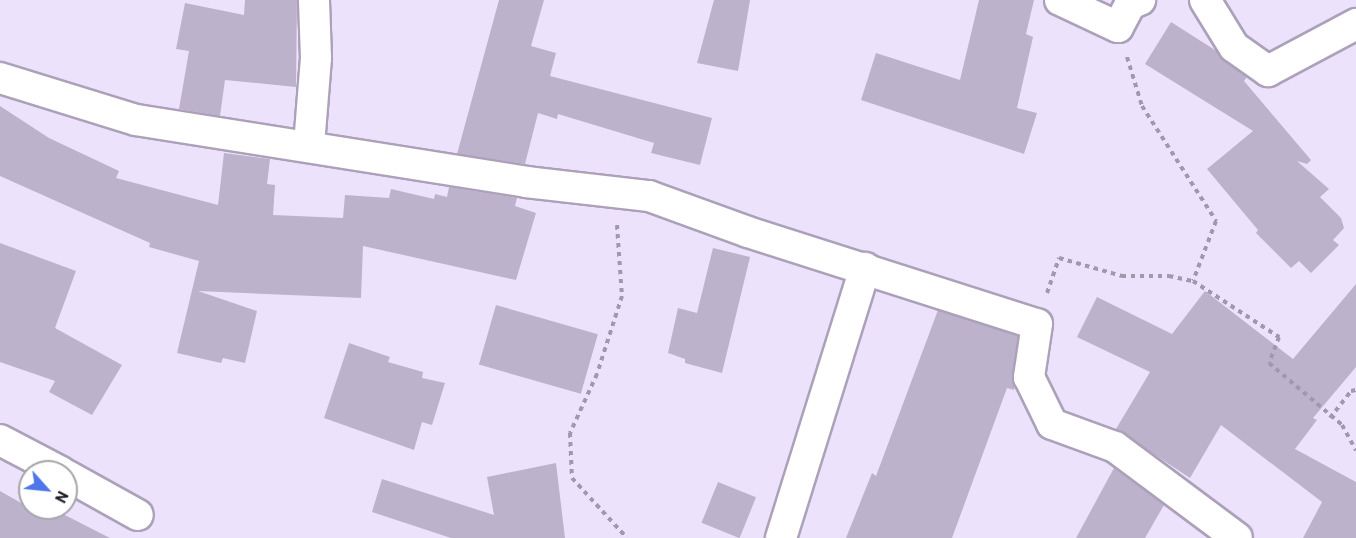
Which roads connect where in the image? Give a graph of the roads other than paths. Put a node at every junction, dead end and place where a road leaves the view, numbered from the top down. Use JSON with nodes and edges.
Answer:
{"nodes":[{"id":1,"x":314,"y":0,"type":"edge"},
{"id":2,"x":1060,"y":0,"type":"edge"},
{"id":3,"x":1140,"y":0,"type":"edge"},
{"id":4,"x":1205,"y":0,"type":"edge"},
{"id":5,"x":1356,"y":24,"type":"edge"},
{"id":6,"x":2,"y":76,"type":"edge"},
{"id":7,"x":309,"y":146,"type":"junction"},
{"id":8,"x":865,"y":268,"type":"junction"},
{"id":9,"x":0,"y":440,"type":"edge"},
{"id":10,"x":39,"y":460,"type":"edge"},
{"id":11,"x":78,"y":482,"type":"edge"},
{"id":12,"x":138,"y":515,"type":"dead end"},
{"id":13,"x":781,"y":538,"type":"edge"},
{"id":14,"x":1238,"y":538,"type":"edge"}],
"edges":[{"from":1,"to":7,"type":"street"},
{"from":2,"to":3,"type":"street"},
{"from":4,"to":5,"type":"street"},
{"from":6,"to":7,"type":"street"},
{"from":7,"to":8,"type":"street"},
{"from":8,"to":13,"type":"street"},
{"from":8,"to":14,"type":"street"},
{"from":9,"to":10,"type":"street"},
{"from":11,"to":12,"type":"street"}]}
